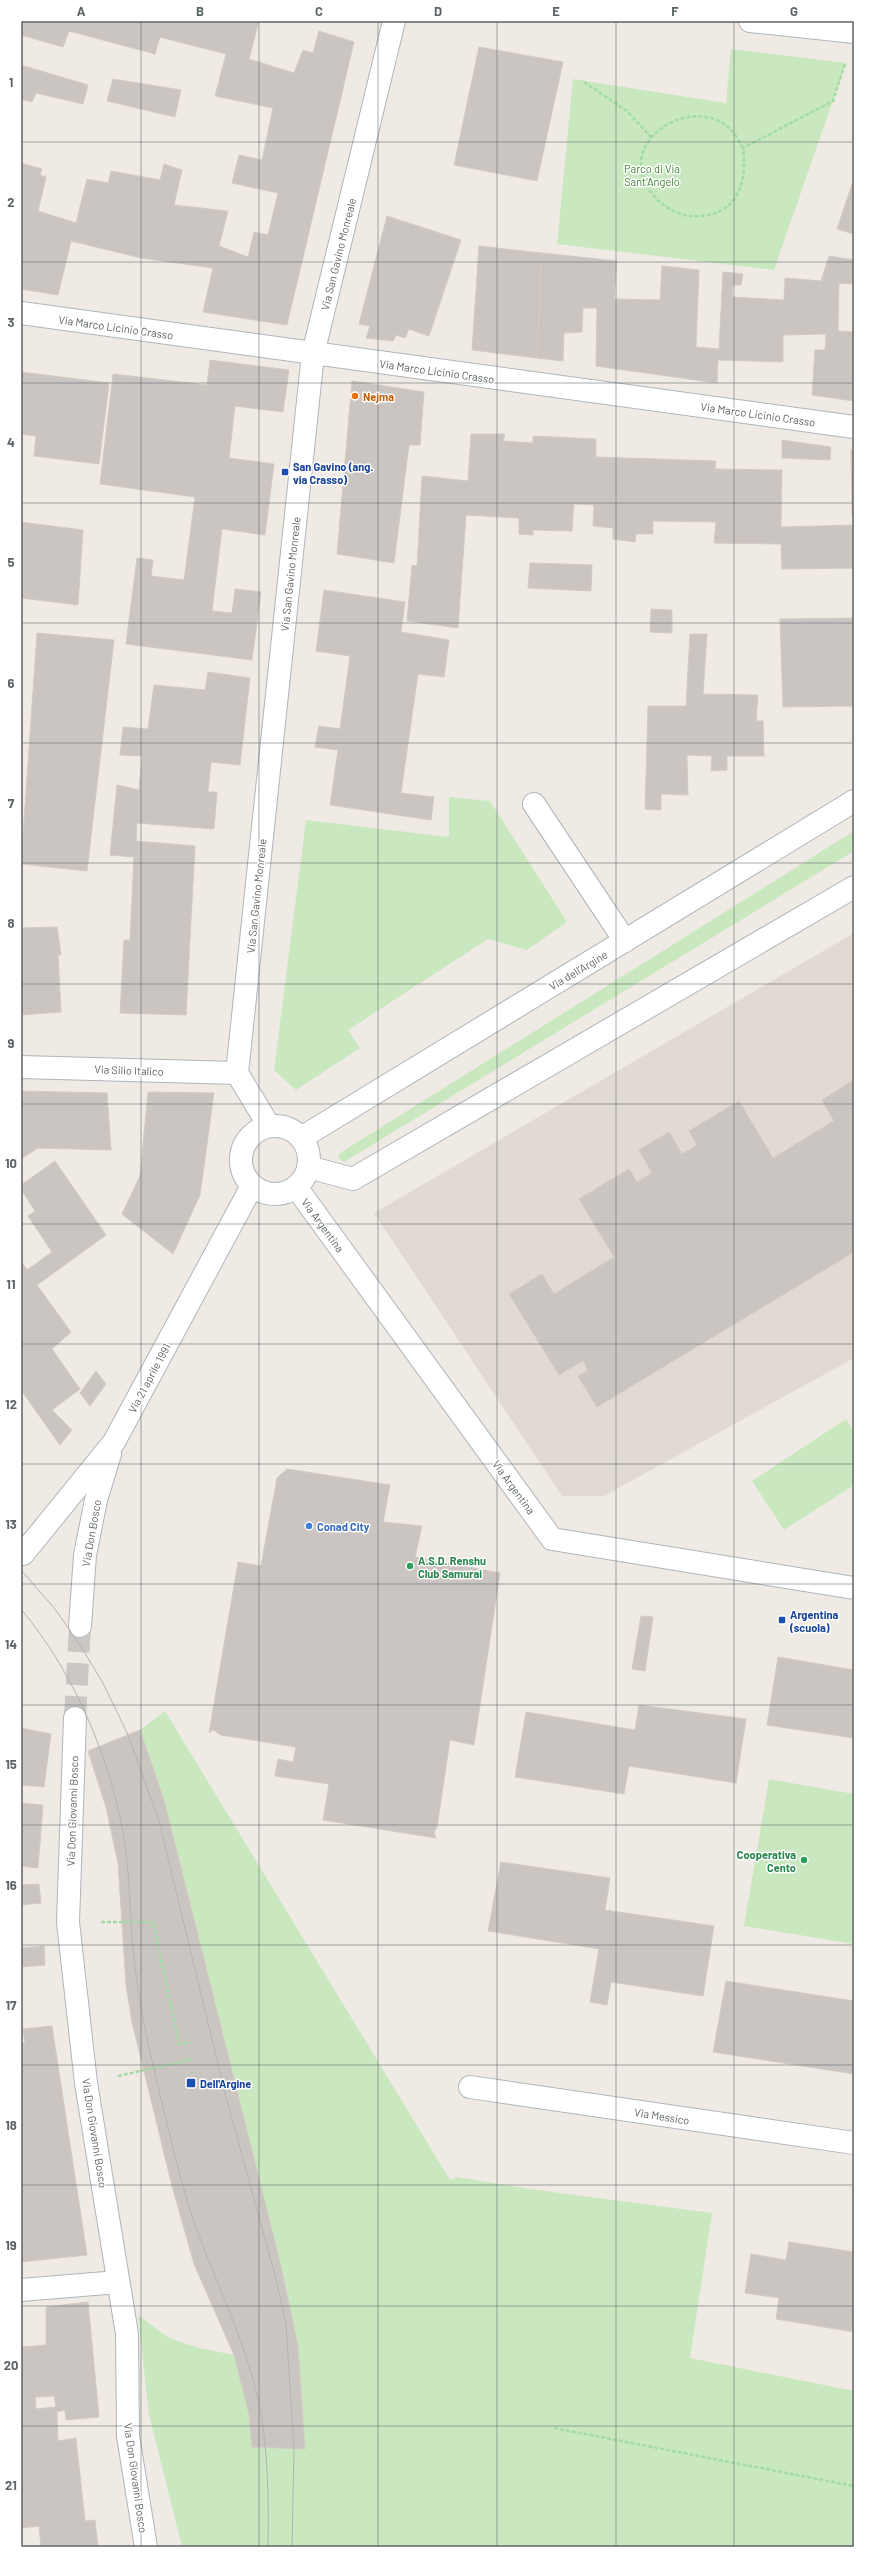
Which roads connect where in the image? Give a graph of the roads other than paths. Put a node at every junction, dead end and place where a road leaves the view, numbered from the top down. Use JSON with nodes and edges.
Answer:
{"nodes":[{"id":1,"x":394,"y":21,"type":"edge"},
{"id":2,"x":750,"y":21,"type":"edge"},
{"id":3,"x":854,"y":32,"type":"edge"},
{"id":4,"x":21,"y":313,"type":"edge"},
{"id":5,"x":313,"y":354,"type":"junction"},
{"id":6,"x":854,"y":427,"type":"edge"},
{"id":7,"x":854,"y":801,"type":"edge"},
{"id":8,"x":534,"y":804,"type":"dead end"},
{"id":9,"x":854,"y":887,"type":"edge"},
{"id":10,"x":625,"y":941,"type":"junction"},
{"id":11,"x":21,"y":1067,"type":"edge"},
{"id":12,"x":237,"y":1073,"type":"junction"},
{"id":13,"x":269,"y":1126,"type":"junction"},
{"id":14,"x":301,"y":1138,"type":"junction"},
{"id":15,"x":308,"y":1166,"type":"junction"},
{"id":16,"x":252,"y":1186,"type":"junction"},
{"id":17,"x":296,"y":1187,"type":"junction"},
{"id":18,"x":114,"y":1442,"type":"junction"},
{"id":19,"x":23,"y":1554,"type":"dead end"},
{"id":20,"x":854,"y":1588,"type":"edge"},
{"id":21,"x":80,"y":1626,"type":"tunnel mouth"},
{"id":22,"x":74,"y":1718,"type":"tunnel mouth"},
{"id":23,"x":470,"y":2087,"type":"dead end"},
{"id":24,"x":854,"y":2143,"type":"edge"},
{"id":25,"x":118,"y":2282,"type":"junction"},
{"id":26,"x":21,"y":2290,"type":"edge"},
{"id":27,"x":146,"y":2547,"type":"edge"}],
"edges":[{"from":1,"to":5,"type":"street","name":"Via San Gavino Monreale"},
{"from":2,"to":3,"type":"street"},
{"from":4,"to":5,"type":"street","name":"Via Marco Licinio Crasso"},
{"from":5,"to":6,"type":"street","name":"Via Marco Licinio Crasso"},
{"from":5,"to":12,"type":"street","name":"Via San Gavino Monreale"},
{"from":7,"to":10,"type":"street","name":"Via dell'Argine"},
{"from":8,"to":10,"type":"street"},
{"from":9,"to":15,"type":"street"},
{"from":10,"to":14,"type":"street","name":"Via dell'Argine"},
{"from":11,"to":12,"type":"street","name":"Via Silio Italico"},
{"from":12,"to":13,"type":"street"},
{"from":13,"to":14,"type":"street"},
{"from":13,"to":16,"type":"street"},
{"from":14,"to":15,"type":"street"},
{"from":15,"to":17,"type":"street"},
{"from":16,"to":17,"type":"street"},
{"from":16,"to":18,"type":"street","name":"Via 21 aprile 1991"},
{"from":17,"to":20,"type":"street","name":"Via Argentina"},
{"from":18,"to":19,"type":"street","name":"Via 21 aprile 1991"},
{"from":18,"to":21,"type":"street","name":"Via Don Bosco"},
{"from":22,"to":25,"type":"street","name":"Via Don Giovanni Bosco"},
{"from":23,"to":24,"type":"street","name":"Via Messico"},
{"from":25,"to":26,"type":"street"},
{"from":25,"to":27,"type":"street","name":"Via Don Giovanni Bosco"}]}
